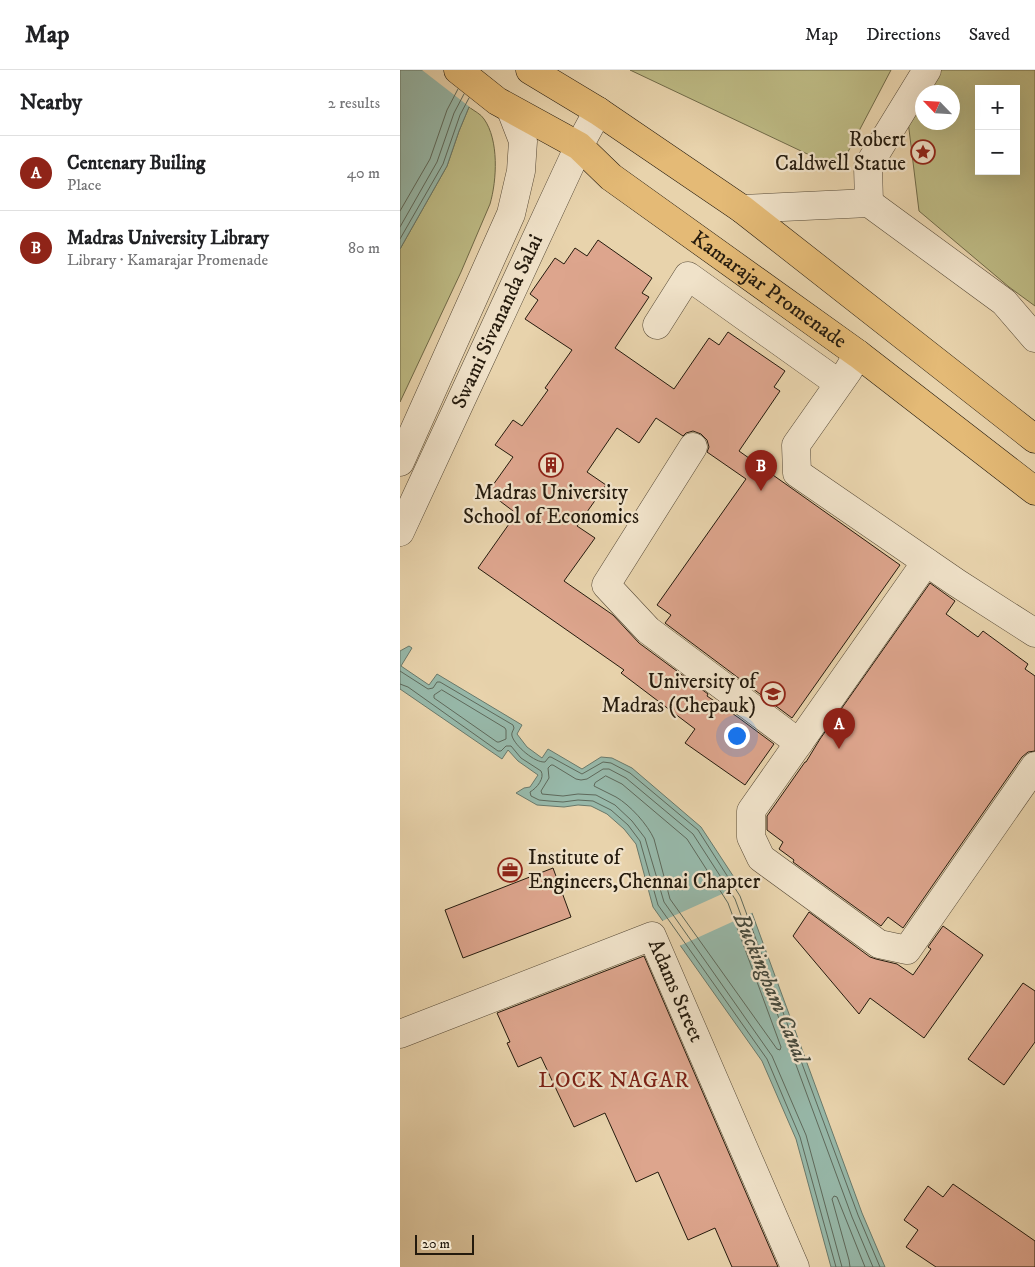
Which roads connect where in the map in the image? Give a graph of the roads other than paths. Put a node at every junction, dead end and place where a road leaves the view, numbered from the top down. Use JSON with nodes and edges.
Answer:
{"nodes":[{"id":1,"x":458,"y":70,"type":"edge"},
{"id":2,"x":530,"y":70,"type":"edge"},
{"id":3,"x":927,"y":70,"type":"edge"},
{"id":4,"x":504,"y":105,"type":"junction"},
{"id":5,"x":598,"y":110,"type":"junction"},
{"id":6,"x":579,"y":146,"type":"junction"},
{"id":7,"x":869,"y":203,"type":"junction"},
{"id":8,"x":742,"y":210,"type":"junction"},
{"id":9,"x":657,"y":325,"type":"dead end"},
{"id":10,"x":1035,"y":338,"type":"edge"},
{"id":11,"x":858,"y":354,"type":"junction"},
{"id":12,"x":838,"y":383,"type":"junction"},
{"id":13,"x":1035,"y":439,"type":"edge"},
{"id":14,"x":693,"y":447,"type":"dead end"},
{"id":15,"x":400,"y":462,"type":"edge"},
{"id":16,"x":1035,"y":491,"type":"edge"},
{"id":17,"x":400,"y":532,"type":"edge"},
{"id":18,"x":926,"y":562,"type":"junction"},
{"id":19,"x":1035,"y":633,"type":"edge"},
{"id":20,"x":799,"y":743,"type":"junction"},
{"id":21,"x":1035,"y":766,"type":"edge"},
{"id":22,"x":400,"y":1034,"type":"edge"},
{"id":23,"x":795,"y":1267,"type":"edge"}],
"edges":[{"from":1,"to":4,"type":"main road","name":"Kamarajar Promenade"},
{"from":2,"to":5,"type":"main road","name":"Kamarajar Promenade"},
{"from":3,"to":7,"type":"street"},
{"from":4,"to":6,"type":"main road","name":"Kamarajar Promenade"},
{"from":4,"to":15,"type":"street","name":"Swami Sivananda Salai"},
{"from":5,"to":6,"type":"street","name":"Swami Sivananda Salai"},
{"from":5,"to":8,"type":"main road","name":"Kamarajar Promenade"},
{"from":6,"to":11,"type":"main road","name":"Kamarajar Promenade"},
{"from":6,"to":17,"type":"street","name":"Swami Sivananda Salai"},
{"from":7,"to":8,"type":"street"},
{"from":7,"to":10,"type":"street"},
{"from":8,"to":13,"type":"main road","name":"Kamarajar Promenade"},
{"from":9,"to":12,"type":"street"},
{"from":11,"to":12,"type":"street"},
{"from":11,"to":16,"type":"main road","name":"Kamarajar Promenade"},
{"from":12,"to":18,"type":"street"},
{"from":14,"to":20,"type":"street"},
{"from":18,"to":19,"type":"street"},
{"from":18,"to":20,"type":"street"},
{"from":20,"to":21,"type":"street"},
{"from":22,"to":23,"type":"street","name":"Adams Street"}]}
